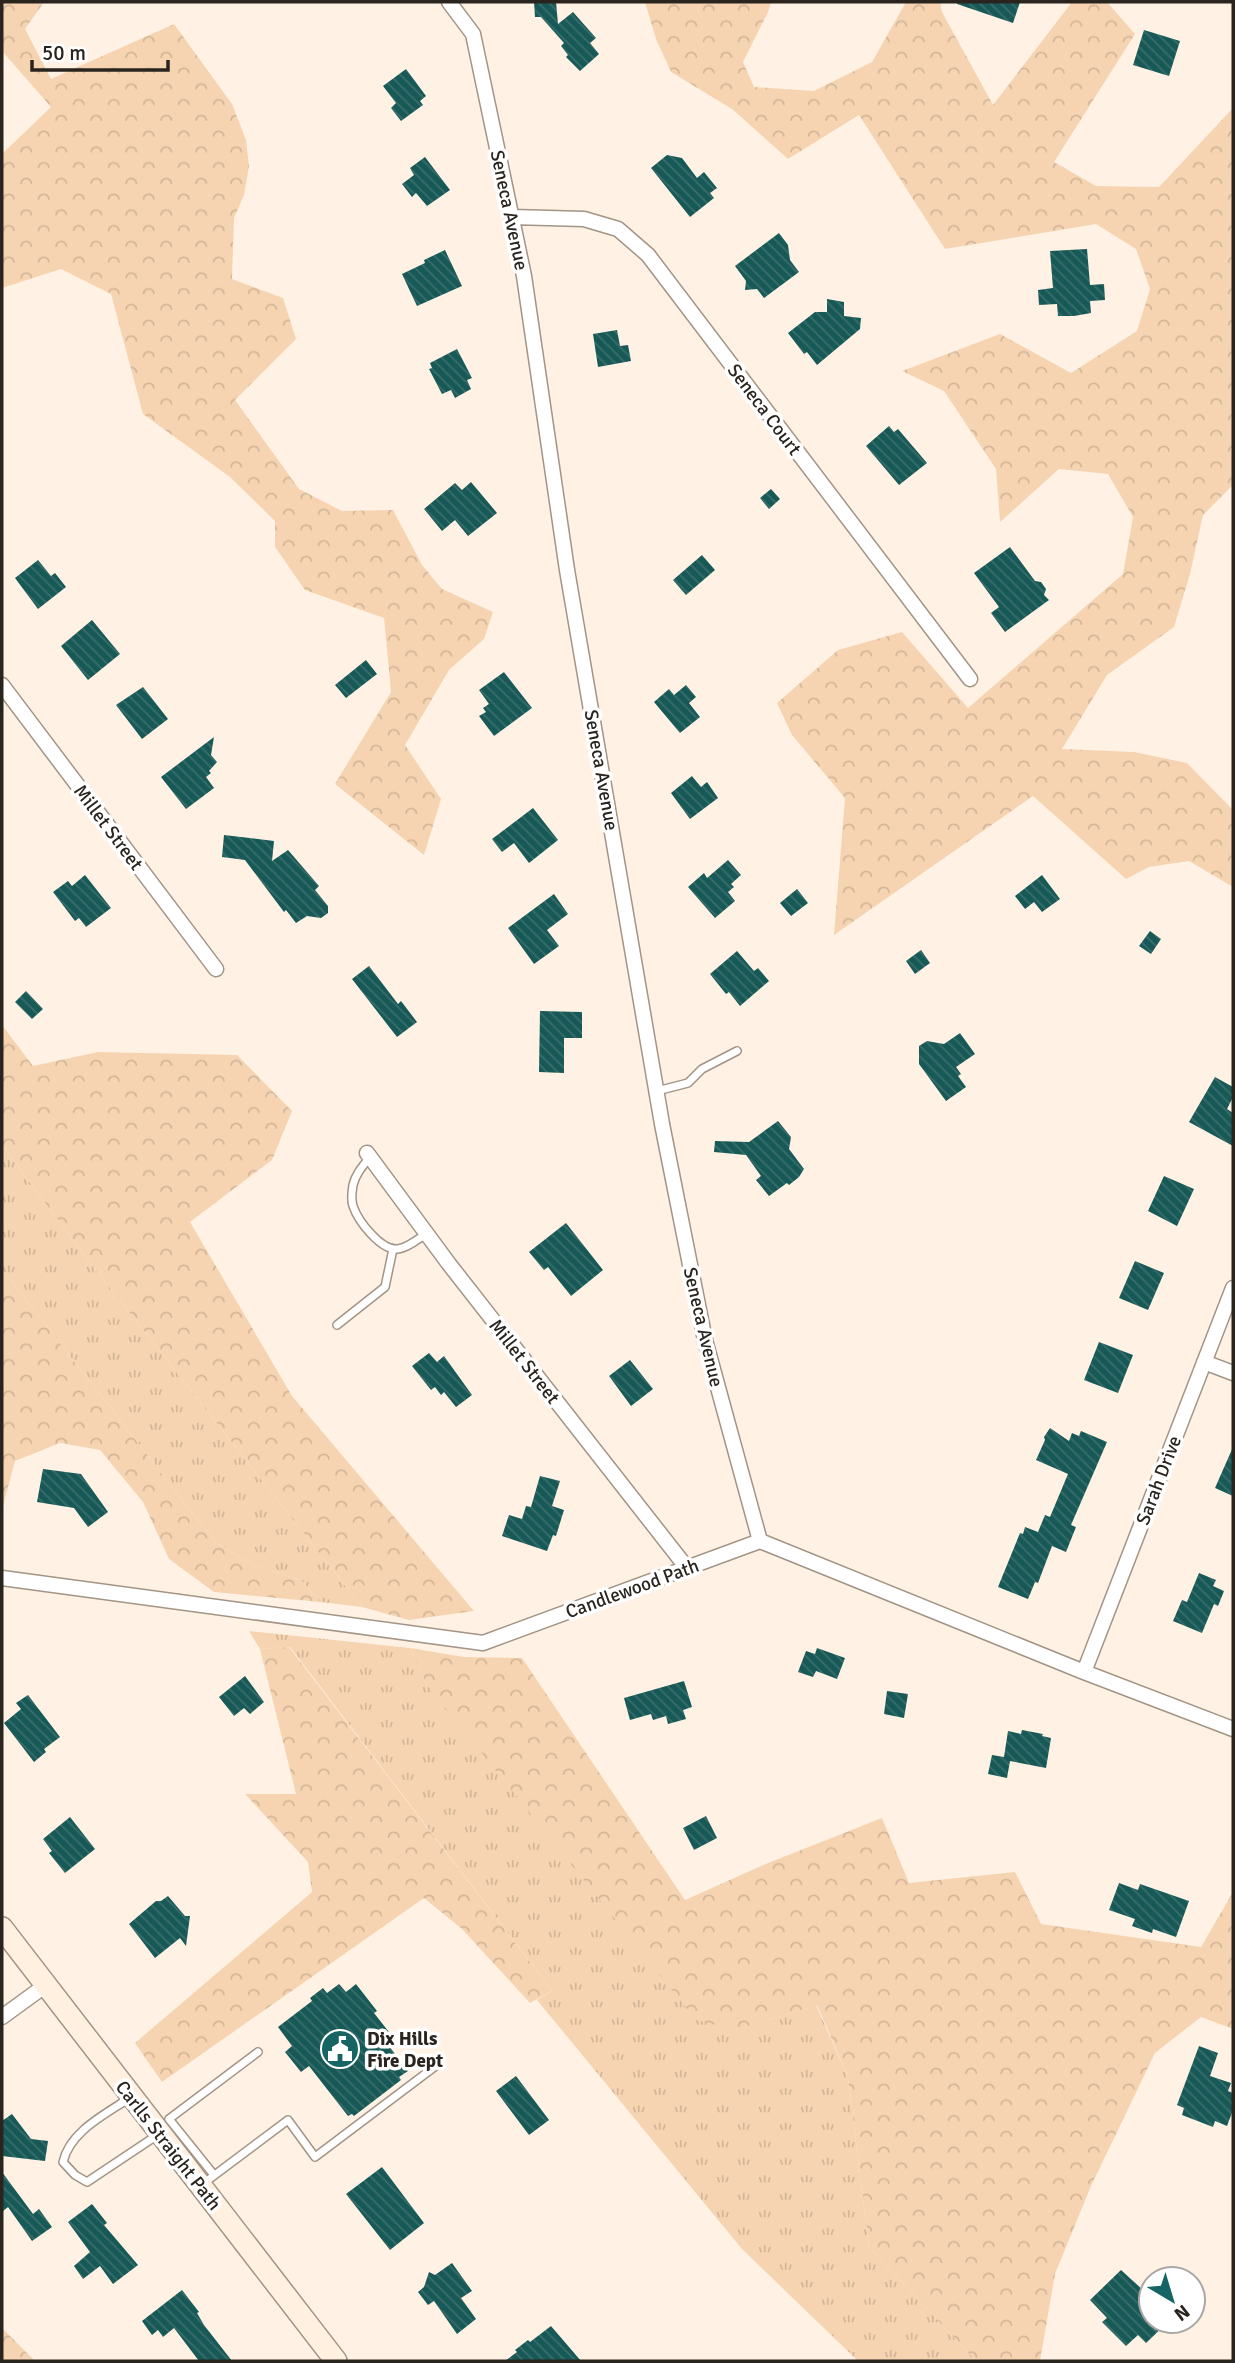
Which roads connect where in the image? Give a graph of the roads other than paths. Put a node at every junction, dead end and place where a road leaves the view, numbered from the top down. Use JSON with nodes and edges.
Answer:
{"nodes":[{"id":1,"x":449,"y":2,"type":"edge"},
{"id":2,"x":512,"y":217,"type":"junction"},
{"id":3,"x":970,"y":680,"type":"dead end"},
{"id":4,"x":2,"y":685,"type":"edge"},
{"id":5,"x":216,"y":969,"type":"dead end"},
{"id":6,"x":737,"y":1051,"type":"dead end"},
{"id":7,"x":657,"y":1091,"type":"junction"},
{"id":8,"x":369,"y":1154,"type":"joint"},
{"id":9,"x":427,"y":1233,"type":"junction"},
{"id":10,"x":393,"y":1249,"type":"junction"},
{"id":11,"x":1233,"y":1288,"type":"edge"},
{"id":12,"x":337,"y":1325,"type":"dead end"},
{"id":13,"x":1204,"y":1362,"type":"junction"},
{"id":14,"x":1233,"y":1373,"type":"edge"},
{"id":15,"x":760,"y":1541,"type":"junction"},
{"id":16,"x":687,"y":1568,"type":"junction"},
{"id":17,"x":2,"y":1578,"type":"edge"},
{"id":18,"x":1084,"y":1672,"type":"junction"},
{"id":19,"x":1233,"y":1729,"type":"edge"},
{"id":20,"x":2,"y":1928,"type":"edge"},
{"id":21,"x":46,"y":1985,"type":"junction"},
{"id":22,"x":2,"y":2017,"type":"edge"},
{"id":23,"x":258,"y":2052,"type":"dead end"},
{"id":24,"x":437,"y":2065,"type":"dead end"},
{"id":25,"x":132,"y":2096,"type":"junction"},
{"id":26,"x":162,"y":2127,"type":"junction"},
{"id":27,"x":207,"y":2180,"type":"junction"},
{"id":28,"x":336,"y":2361,"type":"edge"}],
"edges":[{"from":1,"to":2,"type":"street","name":"Seneca Avenue"},
{"from":2,"to":3,"type":"street","name":"Seneca Court"},
{"from":2,"to":7,"type":"street","name":"Seneca Avenue"},
{"from":4,"to":5,"type":"street","name":"Millet Street"},
{"from":6,"to":7,"type":"lane"},
{"from":7,"to":15,"type":"street","name":"Seneca Avenue"},
{"from":8,"to":9,"type":"street","name":"Millet Street"},
{"from":8,"to":10,"type":"lane"},
{"from":9,"to":10,"type":"lane"},
{"from":9,"to":16,"type":"street","name":"Millet Street"},
{"from":10,"to":12,"type":"lane"},
{"from":11,"to":13,"type":"street","name":"Sarah Drive"},
{"from":13,"to":14,"type":"street"},
{"from":13,"to":18,"type":"street","name":"Sarah Drive"},
{"from":15,"to":16,"type":"street","name":"Candlewood Path"},
{"from":15,"to":18,"type":"street"},
{"from":16,"to":17,"type":"street","name":"Candlewood Path"},
{"from":18,"to":19,"type":"street"},
{"from":20,"to":21,"type":"street","name":"Carlls Straight Path"},
{"from":21,"to":22,"type":"street"},
{"from":21,"to":25,"type":"street","name":"Carlls Straight Path"},
{"from":23,"to":26,"type":"lane"},
{"from":24,"to":27,"type":"lane"},
{"from":25,"to":26,"type":"street","name":"Carlls Straight Path"},
{"from":25,"to":26,"type":"lane"},
{"from":26,"to":27,"type":"street","name":"Carlls Straight Path"},
{"from":27,"to":28,"type":"street","name":"Carlls Straight Path"}]}
